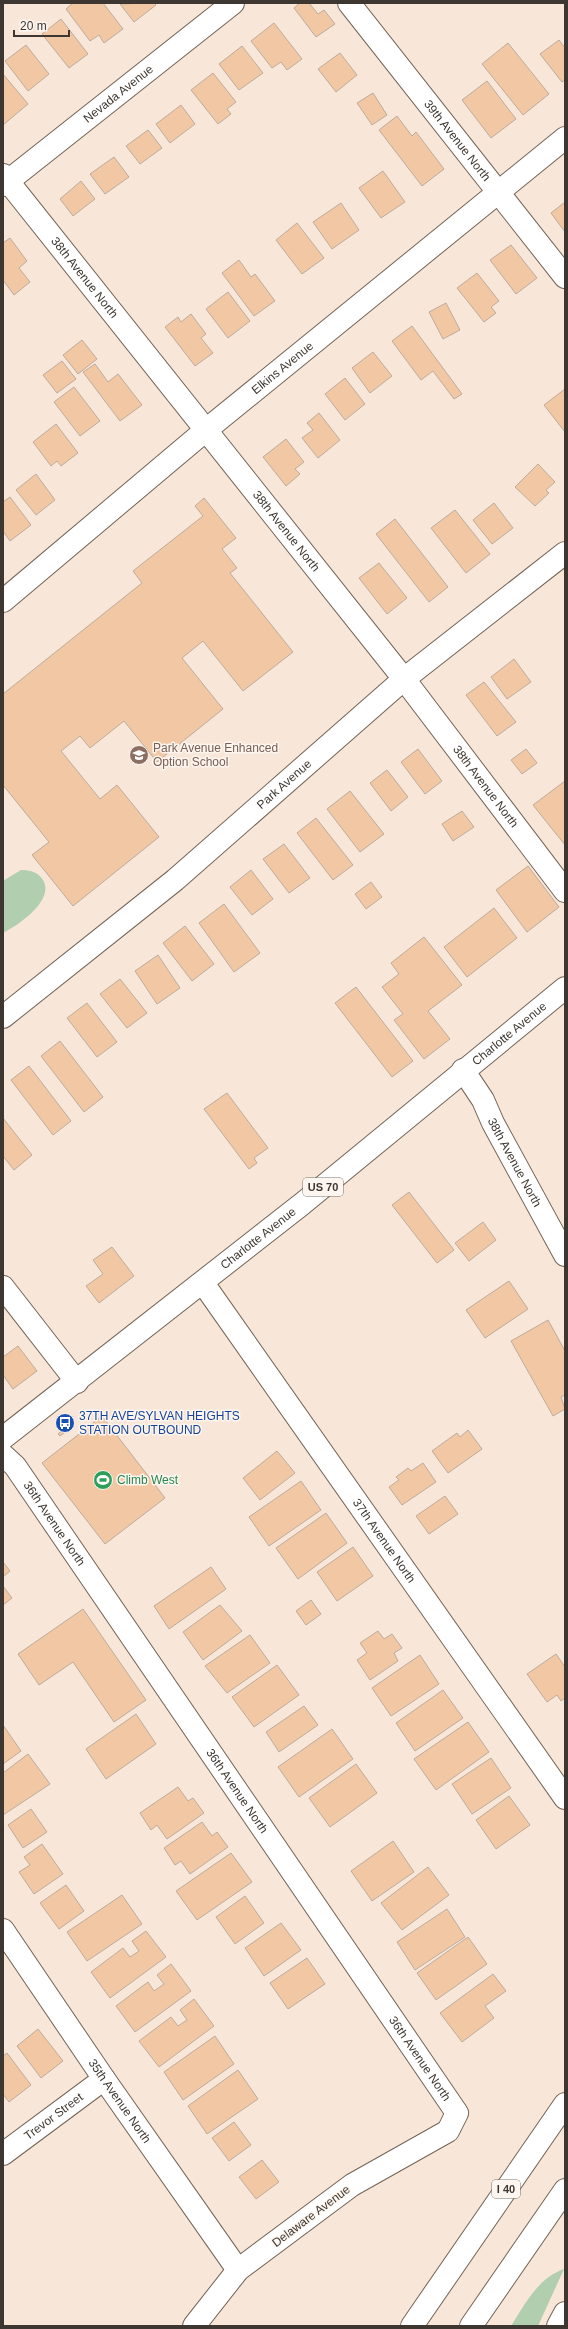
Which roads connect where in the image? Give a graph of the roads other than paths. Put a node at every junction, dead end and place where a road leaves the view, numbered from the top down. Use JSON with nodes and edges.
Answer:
{"nodes":[{"id":1,"x":233,"y":3,"type":"edge"},
{"id":2,"x":349,"y":3,"type":"edge"},
{"id":3,"x":565,"y":138,"type":"edge"},
{"id":4,"x":5,"y":180,"type":"edge"},
{"id":5,"x":497,"y":192,"type":"junction"},
{"id":6,"x":565,"y":277,"type":"edge"},
{"id":7,"x":206,"y":430,"type":"junction"},
{"id":8,"x":565,"y":553,"type":"edge"},
{"id":9,"x":3,"y":601,"type":"edge"},
{"id":10,"x":404,"y":679,"type":"junction"},
{"id":11,"x":565,"y":891,"type":"edge"},
{"id":12,"x":565,"y":988,"type":"edge"},
{"id":13,"x":3,"y":1017,"type":"edge"},
{"id":14,"x":463,"y":1070,"type":"junction"},
{"id":15,"x":565,"y":1255,"type":"edge"},
{"id":16,"x":203,"y":1283,"type":"junction"},
{"id":17,"x":3,"y":1287,"type":"edge"},
{"id":18,"x":77,"y":1382,"type":"junction"},
{"id":19,"x":3,"y":1438,"type":"edge"},
{"id":20,"x":3,"y":1454,"type":"edge"},
{"id":21,"x":565,"y":1798,"type":"edge"},
{"id":22,"x":3,"y":1930,"type":"edge"},
{"id":23,"x":104,"y":2080,"type":"junction"},
{"id":24,"x":565,"y":2104,"type":"edge"},
{"id":25,"x":448,"y":2131,"type":"joint"},
{"id":26,"x":3,"y":2154,"type":"edge"},
{"id":27,"x":565,"y":2190,"type":"edge"},
{"id":28,"x":238,"y":2270,"type":"junction"},
{"id":29,"x":447,"y":2274,"type":"junction"},
{"id":30,"x":565,"y":2313,"type":"edge"},
{"id":31,"x":194,"y":2326,"type":"edge"},
{"id":32,"x":406,"y":2326,"type":"edge"},
{"id":33,"x":412,"y":2326,"type":"edge"},
{"id":34,"x":471,"y":2326,"type":"edge"},
{"id":35,"x":558,"y":2326,"type":"edge"}],
"edges":[{"from":1,"to":4,"type":"main road","name":"Nevada Avenue"},
{"from":2,"to":5,"type":"main road","name":"39th Avenue North"},
{"from":3,"to":5,"type":"main road","name":"Elkins Avenue"},
{"from":4,"to":7,"type":"main road","name":"38th Avenue North"},
{"from":5,"to":6,"type":"main road","name":"39th Avenue North"},
{"from":5,"to":7,"type":"main road","name":"Elkins Avenue"},
{"from":7,"to":9,"type":"main road","name":"Elkins Avenue"},
{"from":7,"to":10,"type":"main road","name":"38th Avenue North"},
{"from":8,"to":10,"type":"main road","name":"Park Avenue"},
{"from":10,"to":11,"type":"main road","name":"38th Avenue North"},
{"from":10,"to":13,"type":"main road","name":"Park Avenue"},
{"from":12,"to":14,"type":"main road","name":"Charlotte Avenue","number":"US 70"},
{"from":14,"to":15,"type":"main road","name":"38th Avenue North"},
{"from":14,"to":16,"type":"main road","name":"Charlotte Avenue","number":"US 70"},
{"from":16,"to":18,"type":"main road","name":"Charlotte Avenue","number":"US 70"},
{"from":16,"to":21,"type":"main road","name":"37th Avenue North"},
{"from":17,"to":18,"type":"main road"},
{"from":18,"to":19,"type":"main road","name":"Charlotte Avenue","number":"US 70"},
{"from":20,"to":25,"type":"main road","name":"36th Avenue North"},
{"from":22,"to":23,"type":"main road","name":"35th Avenue North"},
{"from":23,"to":26,"type":"main road","name":"Trevor Street"},
{"from":23,"to":28,"type":"main road","name":"35th Avenue North"},
{"from":24,"to":29,"type":"main road","number":"I 40"},
{"from":25,"to":28,"type":"main road","name":"Delaware Avenue"},
{"from":27,"to":34,"type":"main road"},
{"from":28,"to":31,"type":"main road","name":"Delaware Avenue"},
{"from":29,"to":32,"type":"main road"},
{"from":29,"to":33,"type":"main road","number":"I 40"},
{"from":30,"to":35,"type":"main road"}]}
